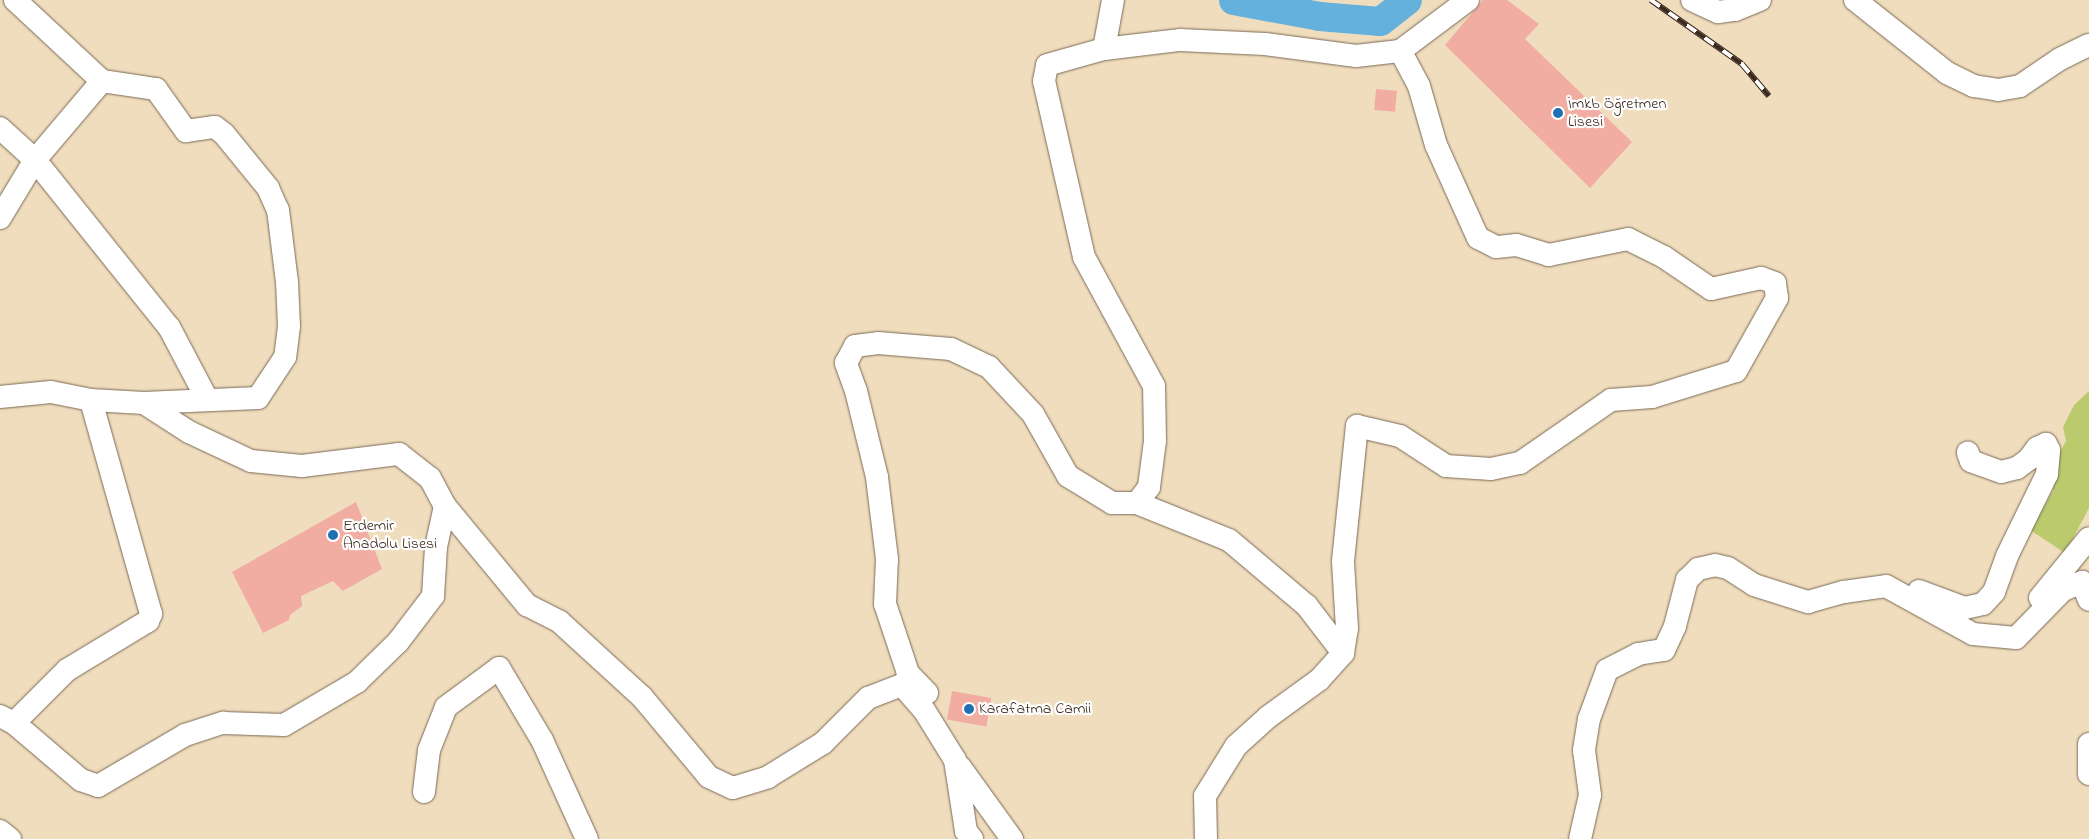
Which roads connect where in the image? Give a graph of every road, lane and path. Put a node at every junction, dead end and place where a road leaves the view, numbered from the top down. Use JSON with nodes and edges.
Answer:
{"nodes":[{"id":1,"x":15,"y":0,"type":"edge"},
{"id":2,"x":1113,"y":0,"type":"edge"},
{"id":3,"x":1468,"y":0,"type":"edge"},
{"id":4,"x":1692,"y":0,"type":"edge"},
{"id":5,"x":1760,"y":0,"type":"edge"},
{"id":6,"x":1855,"y":0,"type":"edge"},
{"id":7,"x":2089,"y":45,"type":"edge"},
{"id":8,"x":1104,"y":48,"type":"junction"},
{"id":9,"x":1400,"y":51,"type":"junction"},
{"id":10,"x":102,"y":81,"type":"junction"},
{"id":11,"x":0,"y":128,"type":"edge"},
{"id":12,"x":36,"y":160,"type":"junction"},
{"id":13,"x":0,"y":218,"type":"edge"},
{"id":14,"x":0,"y":397,"type":"edge"},
{"id":15,"x":207,"y":399,"type":"junction"},
{"id":16,"x":92,"y":400,"type":"junction"},
{"id":17,"x":144,"y":403,"type":"junction"},
{"id":18,"x":1968,"y":454,"type":"dead end"},
{"id":19,"x":1137,"y":503,"type":"junction"},
{"id":20,"x":445,"y":506,"type":"junction"},
{"id":21,"x":2089,"y":538,"type":"edge"},
{"id":22,"x":1886,"y":586,"type":"junction"},
{"id":23,"x":2089,"y":600,"type":"edge"},
{"id":24,"x":1998,"y":635,"type":"junction"},
{"id":25,"x":1343,"y":652,"type":"junction"},
{"id":26,"x":924,"y":710,"type":"junction"},
{"id":27,"x":7,"y":720,"type":"edge"},
{"id":28,"x":2089,"y":744,"type":"edge"},
{"id":29,"x":955,"y":760,"type":"junction"},
{"id":30,"x":2089,"y":774,"type":"edge"},
{"id":31,"x":424,"y":792,"type":"dead end"},
{"id":32,"x":0,"y":831,"type":"edge"},
{"id":33,"x":10,"y":839,"type":"edge"},
{"id":34,"x":587,"y":839,"type":"edge"},
{"id":35,"x":972,"y":839,"type":"edge"},
{"id":36,"x":1012,"y":839,"type":"edge"},
{"id":37,"x":1206,"y":839,"type":"edge"},
{"id":38,"x":1580,"y":839,"type":"edge"}],
"edges":[{"from":1,"to":10,"type":"street"},
{"from":2,"to":8,"type":"street"},
{"from":3,"to":9,"type":"street"},
{"from":4,"to":5,"type":"street"},
{"from":6,"to":7,"type":"street"},
{"from":8,"to":9,"type":"street"},
{"from":8,"to":19,"type":"street"},
{"from":9,"to":25,"type":"street"},
{"from":10,"to":12,"type":"street"},
{"from":10,"to":15,"type":"street"},
{"from":11,"to":12,"type":"street"},
{"from":12,"to":13,"type":"street"},
{"from":12,"to":15,"type":"street"},
{"from":14,"to":16,"type":"street"},
{"from":15,"to":17,"type":"street"},
{"from":16,"to":17,"type":"street"},
{"from":16,"to":27,"type":"street"},
{"from":17,"to":20,"type":"street"},
{"from":18,"to":22,"type":"street"},
{"from":19,"to":25,"type":"street"},
{"from":19,"to":26,"type":"street"},
{"from":20,"to":26,"type":"street"},
{"from":20,"to":27,"type":"street"},
{"from":21,"to":24,"type":"street"},
{"from":22,"to":24,"type":"street"},
{"from":22,"to":38,"type":"street"},
{"from":23,"to":24,"type":"street"},
{"from":25,"to":37,"type":"street"},
{"from":26,"to":29,"type":"street"},
{"from":28,"to":30,"type":"street"},
{"from":29,"to":35,"type":"street"},
{"from":29,"to":36,"type":"street"},
{"from":31,"to":34,"type":"street"},
{"from":32,"to":33,"type":"street"}]}
